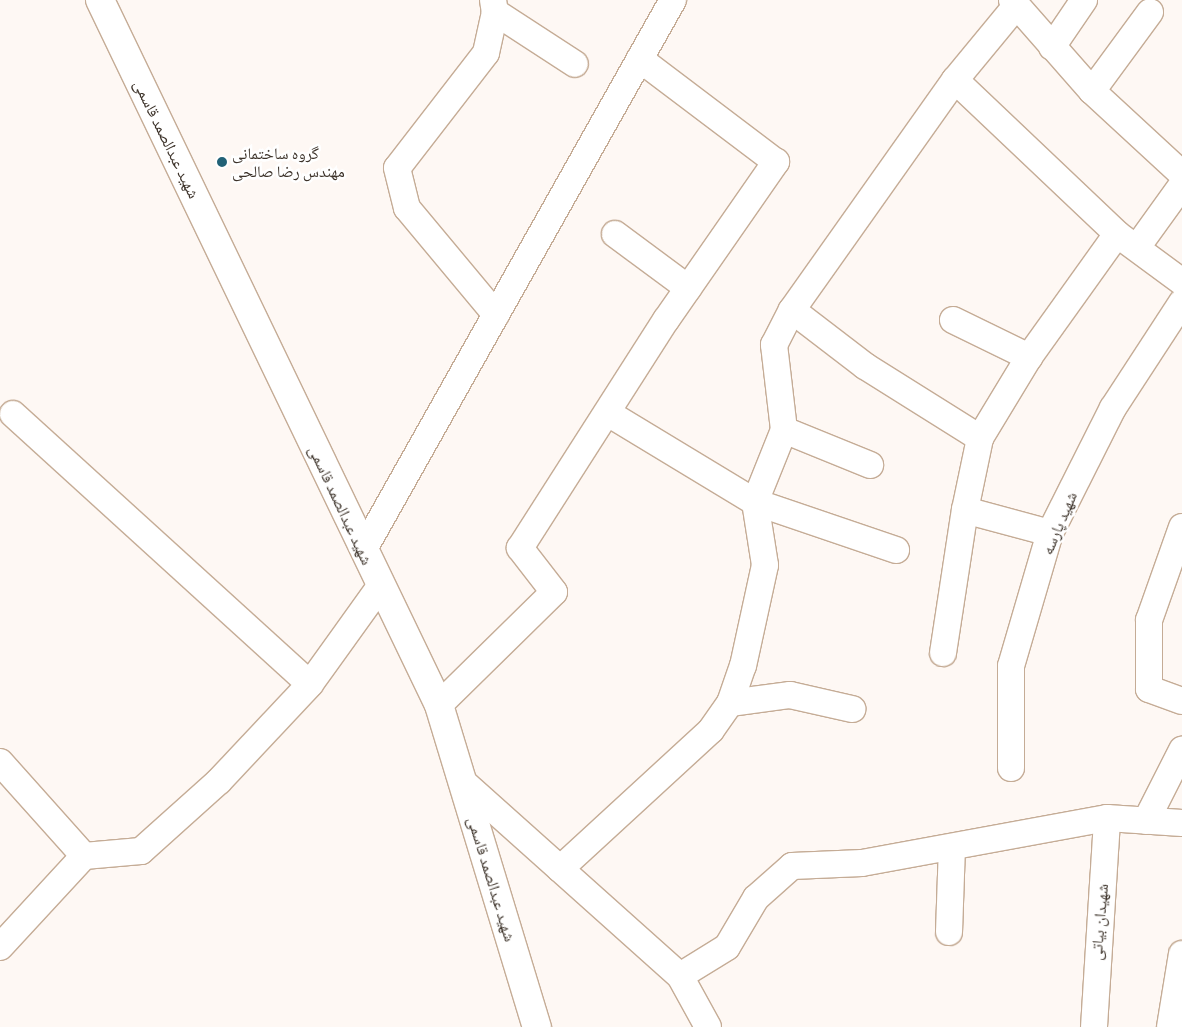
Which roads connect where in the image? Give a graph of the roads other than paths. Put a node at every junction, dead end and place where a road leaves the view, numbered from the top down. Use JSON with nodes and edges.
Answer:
{"nodes":[{"id":1,"x":100,"y":0,"type":"edge"},
{"id":2,"x":673,"y":0,"type":"edge"},
{"id":3,"x":1084,"y":0,"type":"edge"},
{"id":4,"x":1014,"y":3,"type":"edge"},
{"id":5,"x":494,"y":6,"type":"edge"},
{"id":6,"x":1150,"y":12,"type":"dead end"},
{"id":7,"x":1052,"y":47,"type":"junction"},
{"id":8,"x":640,"y":59,"type":"junction"},
{"id":9,"x":575,"y":64,"type":"dead end"},
{"id":10,"x":955,"y":80,"type":"junction"},
{"id":11,"x":1092,"y":91,"type":"junction"},
{"id":12,"x":1182,"y":174,"type":"edge"},
{"id":13,"x":1182,"y":185,"type":"edge"},
{"id":14,"x":615,"y":234,"type":"dead end"},
{"id":15,"x":1127,"y":240,"type":"junction"},
{"id":16,"x":1182,"y":282,"type":"edge"},
{"id":17,"x":688,"y":288,"type":"junction"},
{"id":18,"x":1182,"y":302,"type":"edge"},
{"id":19,"x":792,"y":310,"type":"junction"},
{"id":20,"x":496,"y":315,"type":"junction"},
{"id":21,"x":953,"y":320,"type":"dead end"},
{"id":22,"x":1030,"y":357,"type":"junction"},
{"id":23,"x":608,"y":413,"type":"junction"},
{"id":24,"x":13,"y":414,"type":"dead end"},
{"id":25,"x":784,"y":430,"type":"junction"},
{"id":26,"x":980,"y":438,"type":"junction"},
{"id":27,"x":870,"y":465,"type":"dead end"},
{"id":28,"x":755,"y":502,"type":"junction"},
{"id":29,"x":965,"y":510,"type":"junction"},
{"id":30,"x":1182,"y":527,"type":"edge"},
{"id":31,"x":1050,"y":533,"type":"junction"},
{"id":32,"x":364,"y":549,"type":"junction"},
{"id":33,"x":896,"y":550,"type":"dead end"},
{"id":34,"x":379,"y":588,"type":"junction"},
{"id":35,"x":943,"y":653,"type":"dead end"},
{"id":36,"x":310,"y":684,"type":"junction"},
{"id":37,"x":1182,"y":700,"type":"edge"},
{"id":38,"x":730,"y":703,"type":"junction"},
{"id":39,"x":439,"y":705,"type":"junction"},
{"id":40,"x":852,"y":709,"type":"dead end"},
{"id":41,"x":1182,"y":750,"type":"edge"},
{"id":42,"x":0,"y":762,"type":"edge"},
{"id":43,"x":1011,"y":768,"type":"dead end"},
{"id":44,"x":462,"y":782,"type":"junction"},
{"id":45,"x":1107,"y":818,"type":"junction"},
{"id":46,"x":1146,"y":821,"type":"junction"},
{"id":47,"x":1182,"y":823,"type":"edge"},
{"id":48,"x":952,"y":848,"type":"junction"},
{"id":49,"x":84,"y":856,"type":"junction"},
{"id":50,"x":560,"y":870,"type":"junction"},
{"id":51,"x":949,"y":932,"type":"dead end"},
{"id":52,"x":0,"y":947,"type":"edge"},
{"id":53,"x":1182,"y":954,"type":"edge"},
{"id":54,"x":680,"y":976,"type":"junction"},
{"id":55,"x":537,"y":1027,"type":"edge"},
{"id":56,"x":708,"y":1027,"type":"edge"},
{"id":57,"x":1094,"y":1027,"type":"edge"},
{"id":58,"x":1170,"y":1027,"type":"edge"}],
"edges":[{"from":1,"to":32,"type":"street","name":"شهید عبدالصمد قاسمی"},
{"from":2,"to":8,"type":"street"},
{"from":3,"to":7,"type":"street"},
{"from":4,"to":7,"type":"street"},
{"from":4,"to":10,"type":"street"},
{"from":5,"to":9,"type":"street"},
{"from":5,"to":20,"type":"street"},
{"from":6,"to":11,"type":"street"},
{"from":7,"to":11,"type":"street"},
{"from":8,"to":17,"type":"street"},
{"from":8,"to":20,"type":"street"},
{"from":10,"to":15,"type":"street"},
{"from":10,"to":19,"type":"street"},
{"from":11,"to":12,"type":"street"},
{"from":13,"to":15,"type":"street"},
{"from":14,"to":17,"type":"street"},
{"from":15,"to":16,"type":"street"},
{"from":15,"to":22,"type":"street"},
{"from":17,"to":23,"type":"street"},
{"from":18,"to":31,"type":"street","name":"شهید پارسه"},
{"from":19,"to":25,"type":"street"},
{"from":19,"to":26,"type":"street"},
{"from":20,"to":32,"type":"street"},
{"from":21,"to":22,"type":"street"},
{"from":22,"to":26,"type":"street"},
{"from":23,"to":28,"type":"street"},
{"from":23,"to":39,"type":"street"},
{"from":24,"to":36,"type":"street"},
{"from":25,"to":27,"type":"street"},
{"from":25,"to":28,"type":"street"},
{"from":26,"to":29,"type":"street"},
{"from":28,"to":33,"type":"street"},
{"from":28,"to":38,"type":"street"},
{"from":29,"to":31,"type":"street"},
{"from":29,"to":35,"type":"street"},
{"from":30,"to":37,"type":"street"},
{"from":31,"to":43,"type":"street","name":"شهید پارسه"},
{"from":32,"to":34,"type":"street","name":"شهید عبدالصمد قاسمی"},
{"from":34,"to":36,"type":"street"},
{"from":34,"to":39,"type":"street","name":"شهید عبدالصمد قاسمی"},
{"from":36,"to":49,"type":"street"},
{"from":38,"to":40,"type":"street"},
{"from":38,"to":50,"type":"street"},
{"from":39,"to":44,"type":"street","name":"شهید عبدالصمد قاسمی"},
{"from":41,"to":46,"type":"street"},
{"from":42,"to":49,"type":"street"},
{"from":44,"to":50,"type":"street"},
{"from":44,"to":55,"type":"street","name":"شهید عبدالصمد قاسمی"},
{"from":45,"to":46,"type":"street"},
{"from":45,"to":48,"type":"street"},
{"from":45,"to":57,"type":"street","name":"شهیدان بیاتی"},
{"from":46,"to":47,"type":"street"},
{"from":48,"to":51,"type":"street"},
{"from":48,"to":54,"type":"street"},
{"from":49,"to":52,"type":"street"},
{"from":50,"to":54,"type":"street"},
{"from":53,"to":58,"type":"street"},
{"from":54,"to":56,"type":"street"}]}
